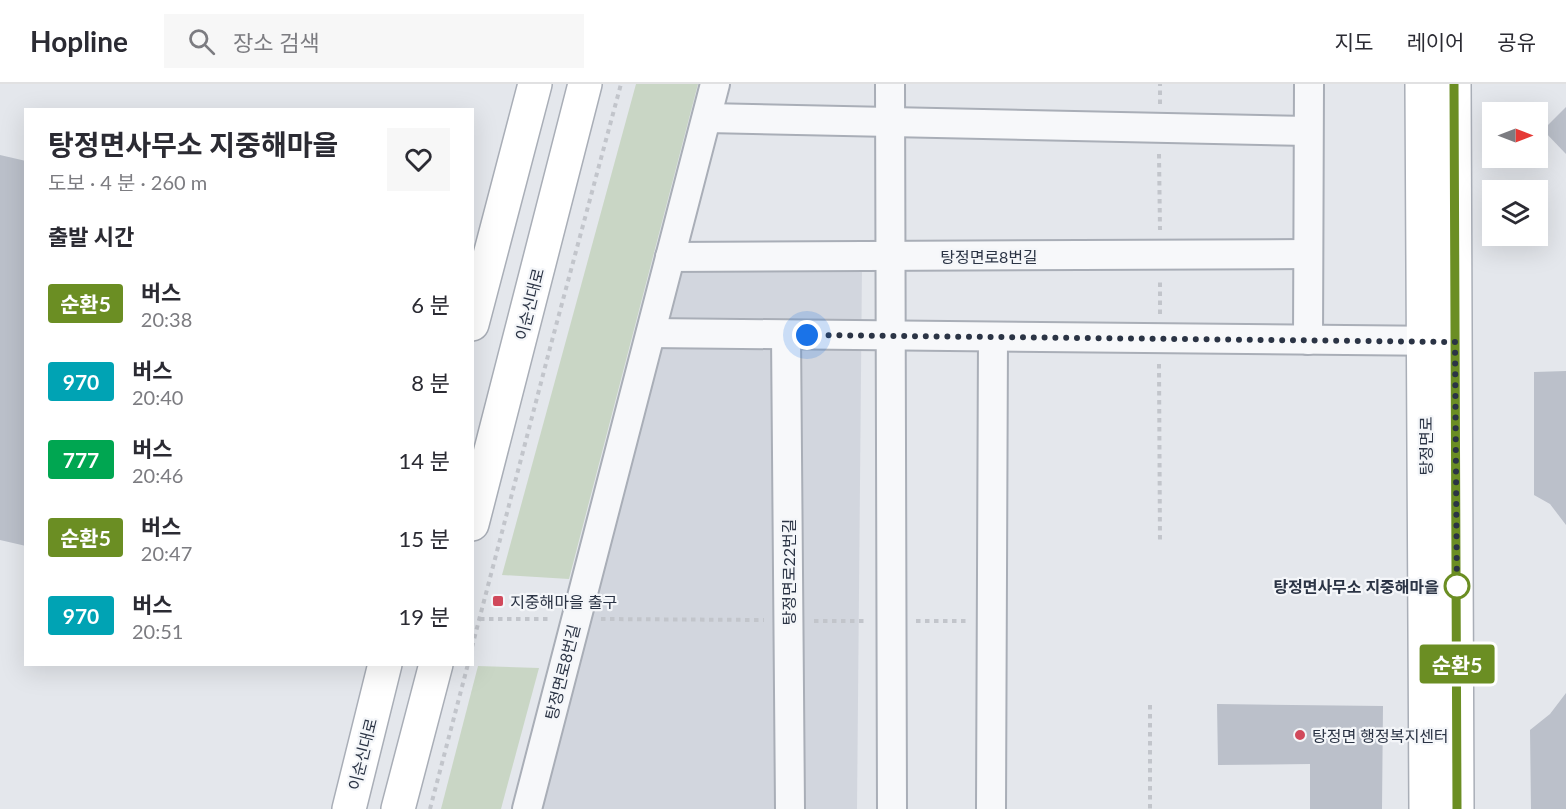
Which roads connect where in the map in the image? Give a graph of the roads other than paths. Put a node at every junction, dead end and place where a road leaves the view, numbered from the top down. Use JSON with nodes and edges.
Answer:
{"nodes":[{"id":1,"x":535,"y":84,"type":"edge"},
{"id":2,"x":585,"y":84,"type":"edge"},
{"id":3,"x":715,"y":84,"type":"edge"},
{"id":4,"x":890,"y":84,"type":"edge"},
{"id":5,"x":1309,"y":84,"type":"edge"},
{"id":6,"x":1422,"y":84,"type":"edge"},
{"id":7,"x":1454,"y":84,"type":"edge"},
{"id":8,"x":707,"y":118,"type":"junction"},
{"id":9,"x":890,"y":122,"type":"junction"},
{"id":10,"x":1308,"y":131,"type":"junction"},
{"id":11,"x":1308,"y":254,"type":"junction"},
{"id":12,"x":891,"y":256,"type":"junction"},
{"id":13,"x":670,"y":257,"type":"junction"},
{"id":14,"x":474,"y":316,"type":"edge"},
{"id":15,"x":651,"y":333,"type":"junction"},
{"id":16,"x":786,"y":335,"type":"junction"},
{"id":17,"x":891,"y":336,"type":"junction"},
{"id":18,"x":993,"y":337,"type":"junction"},
{"id":19,"x":1308,"y":340,"type":"junction"},
{"id":20,"x":1440,"y":341,"type":"junction"},
{"id":21,"x":474,"y":516,"type":"edge"},
{"id":22,"x":385,"y":666,"type":"edge"},
{"id":23,"x":435,"y":666,"type":"edge"},
{"id":24,"x":349,"y":809,"type":"edge"},
{"id":25,"x":398,"y":809,"type":"edge"},
{"id":26,"x":527,"y":809,"type":"edge"},
{"id":27,"x":790,"y":809,"type":"edge"},
{"id":28,"x":892,"y":809,"type":"edge"},
{"id":29,"x":991,"y":809,"type":"edge"},
{"id":30,"x":1426,"y":809,"type":"edge"},
{"id":31,"x":1457,"y":809,"type":"edge"}],
"edges":[{"from":1,"to":14,"type":"main road"},
{"from":2,"to":21,"type":"main road","name":"이순신대로"},
{"from":3,"to":8,"type":"street","name":"탕정면로8번길"},
{"from":4,"to":9,"type":"street"},
{"from":5,"to":10,"type":"street"},
{"from":6,"to":20,"type":"main road","name":"탕정면로"},
{"from":7,"to":20,"type":"main road","name":"탕정면로"},
{"from":8,"to":9,"type":"street"},
{"from":8,"to":13,"type":"street","name":"탕정면로8번길"},
{"from":9,"to":10,"type":"street"},
{"from":9,"to":12,"type":"street"},
{"from":10,"to":11,"type":"street"},
{"from":11,"to":12,"type":"street","name":"탕정면로8번길"},
{"from":11,"to":19,"type":"street"},
{"from":12,"to":13,"type":"street","name":"탕정면로8번길"},
{"from":12,"to":17,"type":"street"},
{"from":13,"to":15,"type":"street","name":"탕정면로8번길"},
{"from":15,"to":16,"type":"street"},
{"from":15,"to":26,"type":"street","name":"탕정면로8번길"},
{"from":16,"to":17,"type":"street"},
{"from":16,"to":27,"type":"street","name":"탕정면로22번길"},
{"from":17,"to":18,"type":"street"},
{"from":17,"to":28,"type":"street"},
{"from":18,"to":19,"type":"street"},
{"from":18,"to":29,"type":"street"},
{"from":19,"to":20,"type":"street"},
{"from":20,"to":30,"type":"main road","name":"탕정면로"},
{"from":20,"to":31,"type":"main road","name":"탕정면로"},
{"from":22,"to":24,"type":"main road","name":"이순신대로"},
{"from":23,"to":25,"type":"main road"}]}
